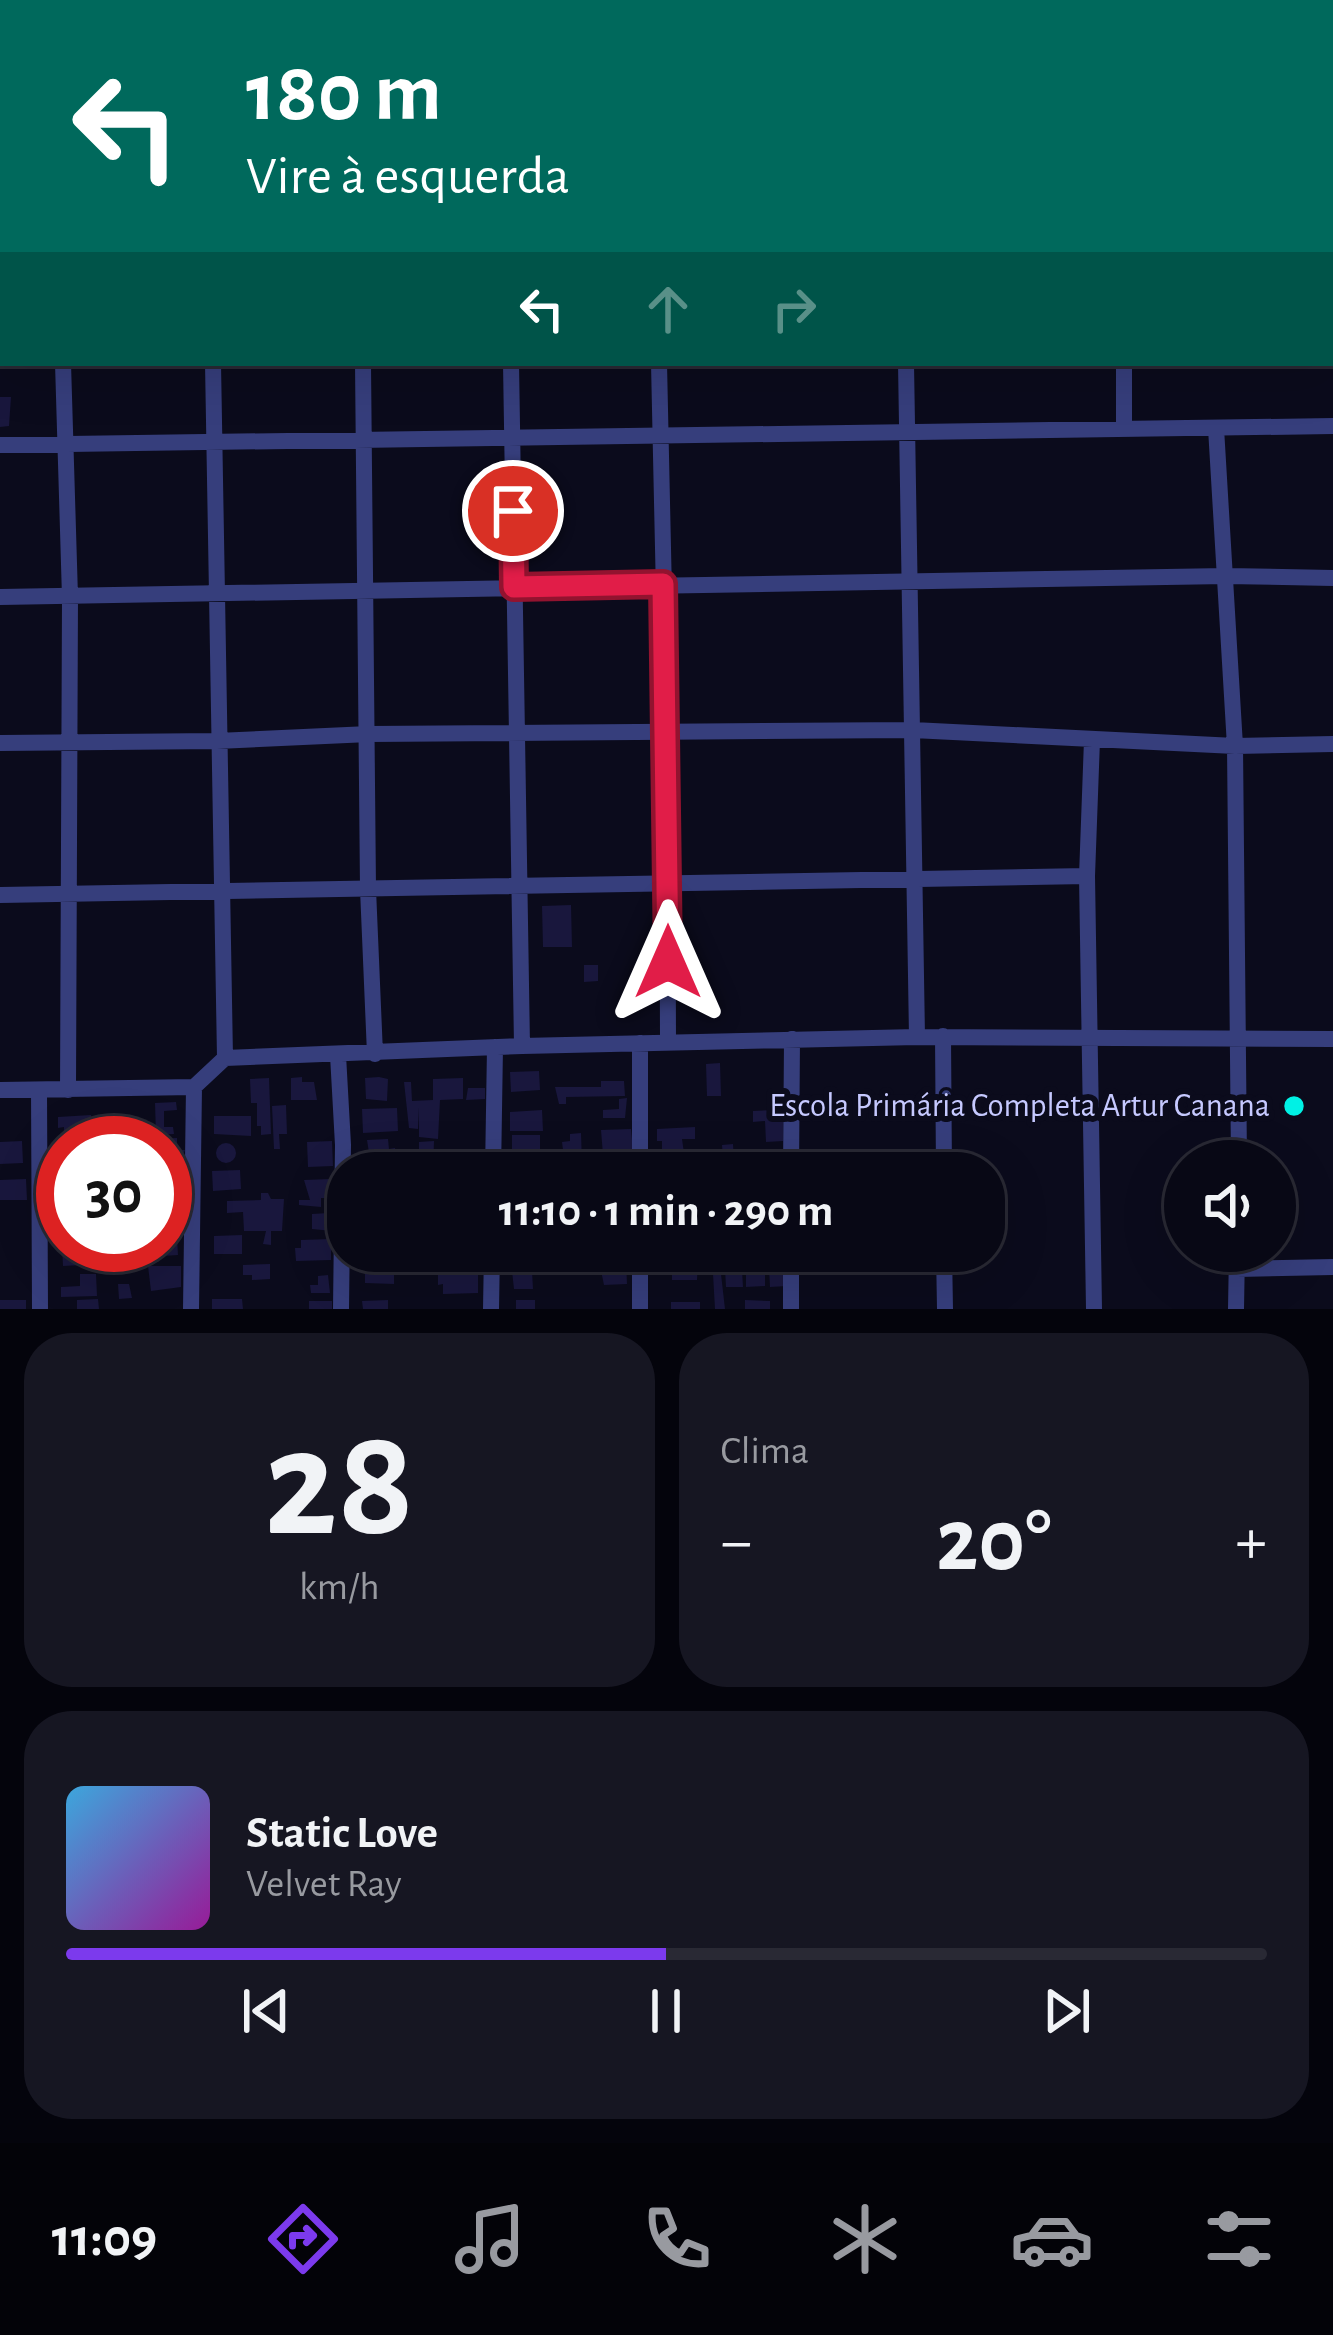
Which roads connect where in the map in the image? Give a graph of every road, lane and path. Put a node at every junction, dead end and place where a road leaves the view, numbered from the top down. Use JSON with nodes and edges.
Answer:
{"nodes":[{"id":1,"x":64,"y":366,"type":"edge"},
{"id":2,"x":213,"y":366,"type":"edge"},
{"id":3,"x":363,"y":366,"type":"edge"},
{"id":4,"x":511,"y":366,"type":"edge"},
{"id":5,"x":658,"y":366,"type":"edge"},
{"id":6,"x":906,"y":366,"type":"edge"},
{"id":7,"x":1124,"y":366,"type":"edge"},
{"id":8,"x":1333,"y":426,"type":"edge"},
{"id":9,"x":1124,"y":428,"type":"junction"},
{"id":10,"x":1216,"y":428,"type":"junction"},
{"id":11,"x":908,"y":430,"type":"junction"},
{"id":12,"x":660,"y":435,"type":"junction"},
{"id":13,"x":511,"y":436,"type":"junction"},
{"id":14,"x":363,"y":440,"type":"junction"},
{"id":15,"x":214,"y":441,"type":"junction"},
{"id":16,"x":66,"y":443,"type":"junction"},
{"id":17,"x":0,"y":445,"type":"edge"},
{"id":18,"x":1226,"y":576,"type":"junction"},
{"id":19,"x":1333,"y":578,"type":"edge"},
{"id":20,"x":910,"y":582,"type":"junction"},
{"id":21,"x":663,"y":584,"type":"junction"},
{"id":22,"x":514,"y":587,"type":"junction"},
{"id":23,"x":364,"y":590,"type":"junction"},
{"id":24,"x":215,"y":594,"type":"junction"},
{"id":25,"x":0,"y":597,"type":"edge"},
{"id":26,"x":70,"y":597,"type":"junction"},
{"id":27,"x":913,"y":730,"type":"junction"},
{"id":28,"x":667,"y":733,"type":"junction"},
{"id":29,"x":369,"y":734,"type":"junction"},
{"id":30,"x":517,"y":735,"type":"junction"},
{"id":31,"x":1092,"y":740,"type":"junction"},
{"id":32,"x":217,"y":741,"type":"junction"},
{"id":33,"x":0,"y":743,"type":"edge"},
{"id":34,"x":68,"y":743,"type":"junction"},
{"id":35,"x":1333,"y":744,"type":"edge"},
{"id":36,"x":1235,"y":746,"type":"junction"},
{"id":37,"x":1087,"y":876,"type":"junction"},
{"id":38,"x":914,"y":878,"type":"junction"},
{"id":39,"x":668,"y":881,"type":"junction"},
{"id":40,"x":519,"y":886,"type":"junction"},
{"id":41,"x":368,"y":889,"type":"junction"},
{"id":42,"x":221,"y":891,"type":"junction"},
{"id":43,"x":71,"y":893,"type":"junction"},
{"id":44,"x":0,"y":895,"type":"edge"},
{"id":45,"x":943,"y":1036,"type":"junction"},
{"id":46,"x":916,"y":1037,"type":"junction"},
{"id":47,"x":1088,"y":1038,"type":"junction"},
{"id":48,"x":1240,"y":1038,"type":"junction"},
{"id":49,"x":792,"y":1039,"type":"junction"},
{"id":50,"x":1333,"y":1039,"type":"edge"},
{"id":51,"x":640,"y":1042,"type":"junction"},
{"id":52,"x":668,"y":1042,"type":"junction"},
{"id":53,"x":522,"y":1046,"type":"junction"},
{"id":54,"x":495,"y":1047,"type":"junction"},
{"id":55,"x":375,"y":1054,"type":"junction"},
{"id":56,"x":338,"y":1055,"type":"junction"},
{"id":57,"x":225,"y":1058,"type":"junction"},
{"id":58,"x":194,"y":1087,"type":"junction"},
{"id":59,"x":0,"y":1090,"type":"edge"},
{"id":60,"x":39,"y":1090,"type":"junction"},
{"id":61,"x":68,"y":1090,"type":"junction"},
{"id":62,"x":1239,"y":1140,"type":"edge"},
{"id":63,"x":493,"y":1152,"type":"edge"},
{"id":64,"x":640,"y":1152,"type":"edge"},
{"id":65,"x":791,"y":1152,"type":"edge"},
{"id":66,"x":944,"y":1152,"type":"edge"},
{"id":67,"x":1296,"y":1264,"type":"edge"},
{"id":68,"x":1333,"y":1267,"type":"edge"},
{"id":69,"x":492,"y":1272,"type":"edge"},
{"id":70,"x":640,"y":1272,"type":"edge"},
{"id":71,"x":791,"y":1272,"type":"edge"},
{"id":72,"x":944,"y":1272,"type":"edge"},
{"id":73,"x":1237,"y":1272,"type":"edge"},
{"id":74,"x":40,"y":1309,"type":"edge"},
{"id":75,"x":191,"y":1309,"type":"edge"},
{"id":76,"x":341,"y":1309,"type":"edge"},
{"id":77,"x":491,"y":1309,"type":"edge"},
{"id":78,"x":640,"y":1309,"type":"edge"},
{"id":79,"x":790,"y":1309,"type":"edge"},
{"id":80,"x":945,"y":1309,"type":"edge"},
{"id":81,"x":1094,"y":1309,"type":"edge"},
{"id":82,"x":1236,"y":1309,"type":"edge"}],
"edges":[{"from":1,"to":16,"type":"street"},
{"from":2,"to":15,"type":"street"},
{"from":3,"to":14,"type":"street"},
{"from":4,"to":13,"type":"street"},
{"from":5,"to":12,"type":"street"},
{"from":6,"to":11,"type":"street"},
{"from":7,"to":9,"type":"street"},
{"from":8,"to":10,"type":"street"},
{"from":9,"to":10,"type":"street"},
{"from":9,"to":11,"type":"street"},
{"from":10,"to":18,"type":"street"},
{"from":11,"to":12,"type":"street"},
{"from":11,"to":20,"type":"street"},
{"from":12,"to":13,"type":"street"},
{"from":12,"to":21,"type":"street"},
{"from":13,"to":14,"type":"street"},
{"from":13,"to":22,"type":"street"},
{"from":14,"to":15,"type":"street"},
{"from":14,"to":23,"type":"street"},
{"from":15,"to":16,"type":"street"},
{"from":15,"to":24,"type":"street"},
{"from":16,"to":17,"type":"street"},
{"from":16,"to":26,"type":"street"},
{"from":18,"to":19,"type":"street"},
{"from":18,"to":20,"type":"street"},
{"from":18,"to":36,"type":"street"},
{"from":20,"to":21,"type":"street"},
{"from":20,"to":27,"type":"street"},
{"from":21,"to":22,"type":"street"},
{"from":21,"to":28,"type":"street"},
{"from":22,"to":23,"type":"street"},
{"from":22,"to":30,"type":"street"},
{"from":23,"to":24,"type":"street"},
{"from":23,"to":29,"type":"street"},
{"from":24,"to":26,"type":"street"},
{"from":24,"to":32,"type":"street"},
{"from":25,"to":26,"type":"street"},
{"from":26,"to":34,"type":"street"},
{"from":27,"to":28,"type":"street"},
{"from":27,"to":31,"type":"street"},
{"from":27,"to":38,"type":"street"},
{"from":28,"to":30,"type":"street"},
{"from":28,"to":39,"type":"street"},
{"from":29,"to":30,"type":"street"},
{"from":29,"to":32,"type":"street"},
{"from":29,"to":41,"type":"street"},
{"from":30,"to":40,"type":"street"},
{"from":31,"to":36,"type":"street"},
{"from":31,"to":37,"type":"street"},
{"from":32,"to":34,"type":"street"},
{"from":32,"to":42,"type":"street"},
{"from":33,"to":34,"type":"street"},
{"from":34,"to":43,"type":"street"},
{"from":35,"to":36,"type":"street"},
{"from":36,"to":48,"type":"street"},
{"from":37,"to":38,"type":"street"},
{"from":37,"to":47,"type":"street"},
{"from":38,"to":39,"type":"street"},
{"from":38,"to":46,"type":"street"},
{"from":39,"to":40,"type":"street"},
{"from":39,"to":52,"type":"street"},
{"from":40,"to":41,"type":"street"},
{"from":40,"to":53,"type":"street"},
{"from":41,"to":42,"type":"street"},
{"from":41,"to":55,"type":"street"},
{"from":42,"to":43,"type":"street"},
{"from":42,"to":57,"type":"street"},
{"from":43,"to":44,"type":"street"},
{"from":43,"to":61,"type":"street"},
{"from":45,"to":46,"type":"street"},
{"from":45,"to":47,"type":"street"},
{"from":45,"to":66,"type":"street"},
{"from":46,"to":49,"type":"street"},
{"from":47,"to":48,"type":"street"},
{"from":47,"to":81,"type":"street"},
{"from":48,"to":50,"type":"street"},
{"from":48,"to":62,"type":"street"},
{"from":49,"to":52,"type":"street"},
{"from":49,"to":65,"type":"street"},
{"from":51,"to":52,"type":"street"},
{"from":51,"to":53,"type":"street"},
{"from":51,"to":64,"type":"street"},
{"from":53,"to":54,"type":"street"},
{"from":54,"to":55,"type":"street"},
{"from":54,"to":63,"type":"street"},
{"from":55,"to":56,"type":"street"},
{"from":56,"to":57,"type":"street"},
{"from":56,"to":76,"type":"street"},
{"from":57,"to":58,"type":"street"},
{"from":58,"to":61,"type":"street"},
{"from":58,"to":75,"type":"street"},
{"from":59,"to":60,"type":"street"},
{"from":60,"to":61,"type":"street"},
{"from":60,"to":74,"type":"street"},
{"from":67,"to":68,"type":"street"},
{"from":69,"to":77,"type":"street"},
{"from":70,"to":78,"type":"street"},
{"from":71,"to":79,"type":"street"},
{"from":72,"to":80,"type":"street"},
{"from":73,"to":82,"type":"street"}]}
